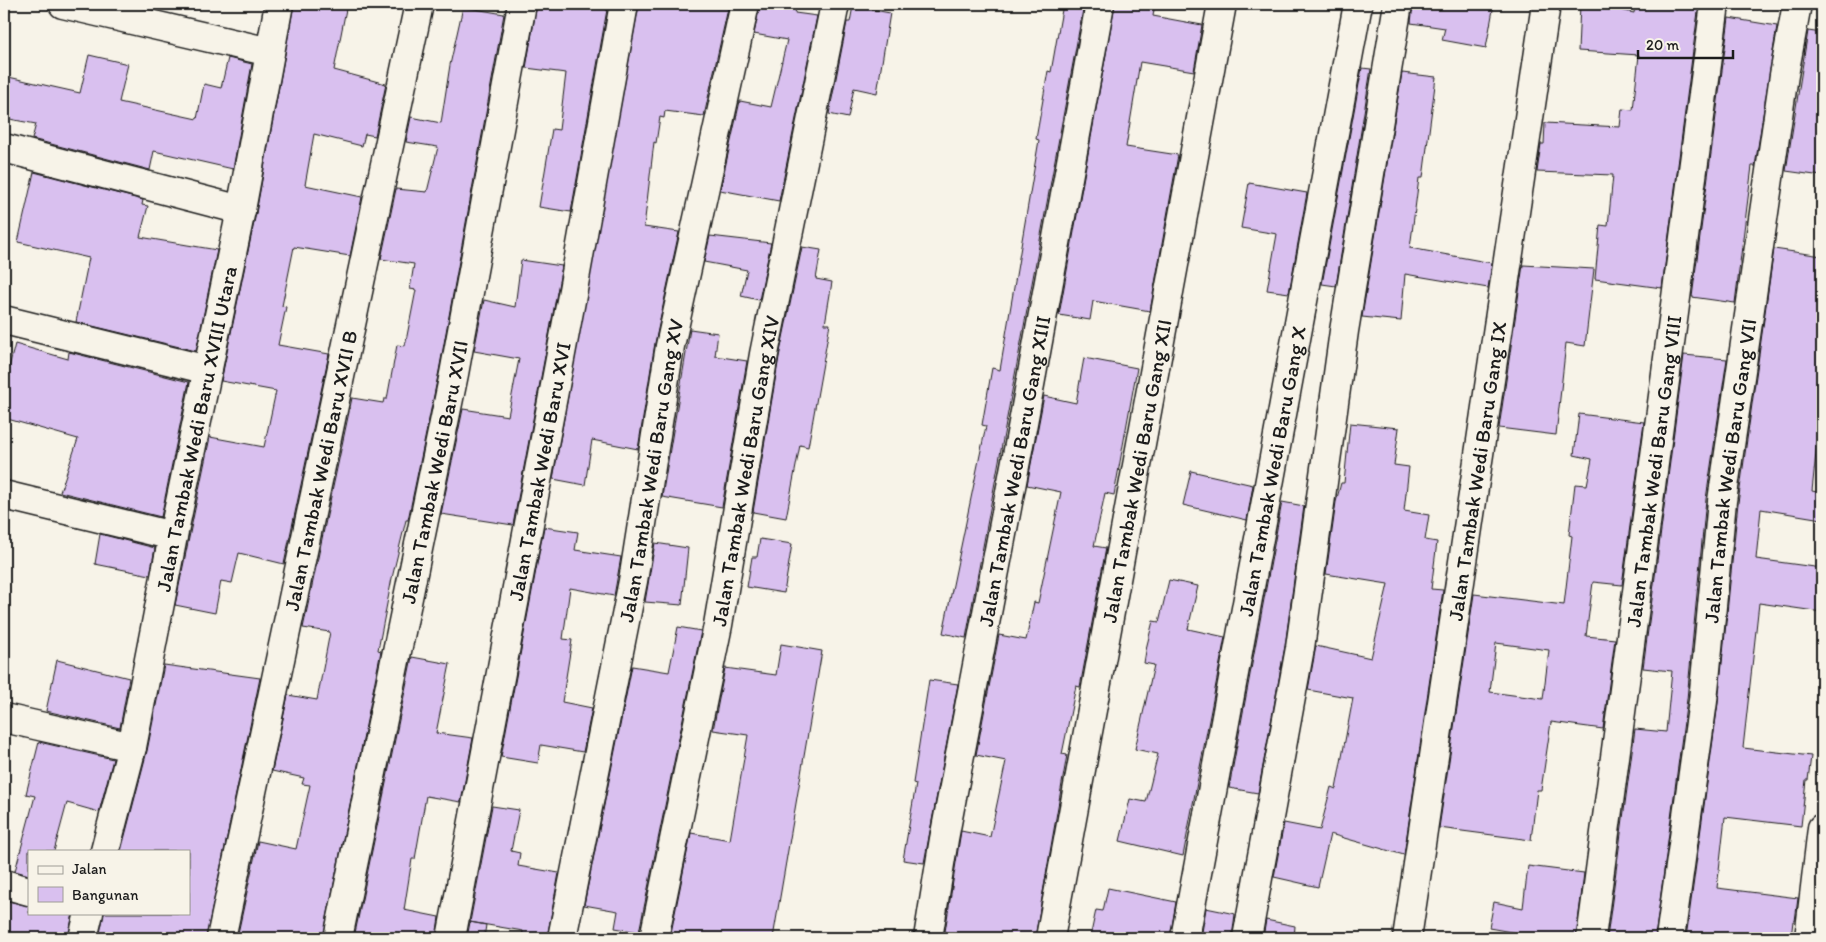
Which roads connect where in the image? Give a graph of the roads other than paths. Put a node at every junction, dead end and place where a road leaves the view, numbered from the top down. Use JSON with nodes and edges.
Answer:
{"nodes":[{"id":1,"x":63,"y":4,"type":"edge"},
{"id":2,"x":279,"y":4,"type":"edge"},
{"id":3,"x":419,"y":4,"type":"edge"},
{"id":4,"x":522,"y":4,"type":"edge"},
{"id":5,"x":624,"y":4,"type":"edge"},
{"id":6,"x":745,"y":4,"type":"edge"},
{"id":7,"x":835,"y":4,"type":"edge"},
{"id":8,"x":1100,"y":4,"type":"edge"},
{"id":9,"x":1222,"y":4,"type":"edge"},
{"id":10,"x":1358,"y":4,"type":"edge"},
{"id":11,"x":1398,"y":4,"type":"edge"},
{"id":12,"x":1546,"y":4,"type":"edge"},
{"id":13,"x":1715,"y":4,"type":"edge"},
{"id":14,"x":1796,"y":4,"type":"edge"},
{"id":15,"x":270,"y":52,"type":"junction"},
{"id":16,"x":4,"y":148,"type":"edge"},
{"id":17,"x":241,"y":210,"type":"junction"},
{"id":18,"x":4,"y":320,"type":"edge"},
{"id":19,"x":208,"y":370,"type":"junction"},
{"id":20,"x":4,"y":495,"type":"edge"},
{"id":21,"x":173,"y":536,"type":"junction"},
{"id":22,"x":4,"y":718,"type":"edge"},
{"id":23,"x":132,"y":747,"type":"junction"},
{"id":24,"x":1822,"y":834,"type":"edge"},
{"id":25,"x":105,"y":850,"type":"edge"},
{"id":26,"x":4,"y":884,"type":"edge"},
{"id":27,"x":28,"y":891,"type":"edge"},
{"id":28,"x":89,"y":914,"type":"edge"},
{"id":29,"x":83,"y":938,"type":"edge"},
{"id":30,"x":220,"y":938,"type":"edge"},
{"id":31,"x":338,"y":938,"type":"edge"},
{"id":32,"x":451,"y":938,"type":"edge"},
{"id":33,"x":562,"y":938,"type":"edge"},
{"id":34,"x":654,"y":938,"type":"edge"},
{"id":35,"x":928,"y":938,"type":"edge"},
{"id":36,"x":1050,"y":938,"type":"edge"},
{"id":37,"x":1185,"y":938,"type":"edge"},
{"id":38,"x":1247,"y":938,"type":"edge"},
{"id":39,"x":1407,"y":938,"type":"edge"},
{"id":40,"x":1591,"y":938,"type":"edge"},
{"id":41,"x":1670,"y":938,"type":"edge"},
{"id":42,"x":1809,"y":938,"type":"edge"}],
"edges":[{"from":1,"to":15,"type":"street"},
{"from":2,"to":15,"type":"street","name":"Jalan Tambak Wedi Baru XVIII Utara"},
{"from":3,"to":30,"type":"street","name":"Jalan Tambak Wedi Baru XVII B"},
{"from":4,"to":31,"type":"street","name":"Jalan Tambak Wedi Baru XVII"},
{"from":5,"to":32,"type":"street","name":"Jalan Tambak Wedi Baru XVI"},
{"from":6,"to":33,"type":"street","name":"Jalan Tambak Wedi Baru Gang XV"},
{"from":7,"to":34,"type":"street","name":"Jalan Tambak Wedi Baru Gang XIV"},
{"from":8,"to":35,"type":"street","name":"Jalan Tambak Wedi Baru Gang XIII"},
{"from":9,"to":36,"type":"street","name":"Jalan Tambak Wedi Baru Gang XII"},
{"from":10,"to":37,"type":"street","name":"Jalan Tambak Wedi Baru Gang X"},
{"from":11,"to":38,"type":"street"},
{"from":12,"to":39,"type":"street","name":"Jalan Tambak Wedi Baru Gang IX"},
{"from":13,"to":40,"type":"street","name":"Jalan Tambak Wedi Baru Gang VIII"},
{"from":14,"to":41,"type":"street","name":"Jalan Tambak Wedi Baru Gang VII"},
{"from":15,"to":17,"type":"street","name":"Jalan Tambak Wedi Baru XVIII Utara"},
{"from":16,"to":17,"type":"street"},
{"from":17,"to":19,"type":"street","name":"Jalan Tambak Wedi Baru XVIII Utara"},
{"from":18,"to":19,"type":"street"},
{"from":19,"to":21,"type":"street","name":"Jalan Tambak Wedi Baru XVIII Utara"},
{"from":20,"to":21,"type":"street"},
{"from":21,"to":23,"type":"street","name":"Jalan Tambak Wedi Baru XVIII Utara"},
{"from":22,"to":23,"type":"street"},
{"from":23,"to":25,"type":"street","name":"Jalan Tambak Wedi Baru XVIII Utara"},
{"from":24,"to":42,"type":"street"},
{"from":26,"to":27,"type":"street"},
{"from":28,"to":29,"type":"street"}]}
